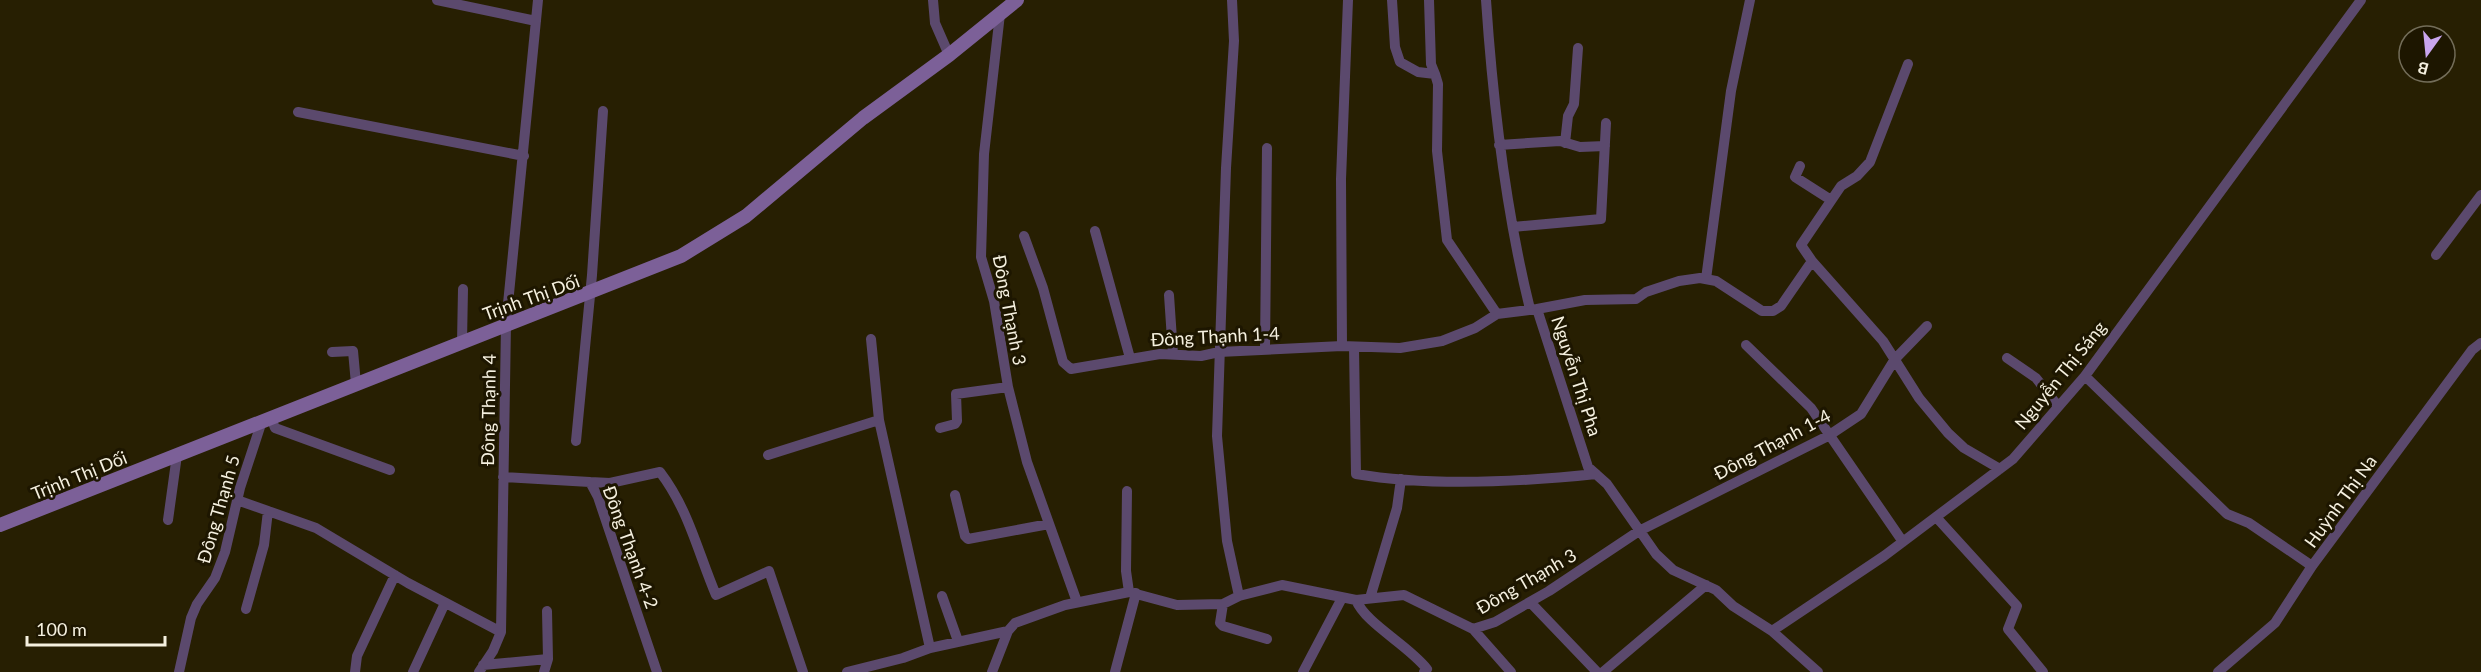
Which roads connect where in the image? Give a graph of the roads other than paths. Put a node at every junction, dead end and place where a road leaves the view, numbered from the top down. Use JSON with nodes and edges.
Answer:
{"nodes":[{"id":1,"x":437,"y":0,"type":"edge"},
{"id":2,"x":538,"y":0,"type":"edge"},
{"id":3,"x":933,"y":0,"type":"edge"},
{"id":4,"x":1017,"y":0,"type":"edge"},
{"id":5,"x":1232,"y":0,"type":"edge"},
{"id":6,"x":1348,"y":0,"type":"edge"},
{"id":7,"x":1392,"y":0,"type":"edge"},
{"id":8,"x":1429,"y":0,"type":"edge"},
{"id":9,"x":1486,"y":0,"type":"edge"},
{"id":10,"x":1750,"y":0,"type":"edge"},
{"id":11,"x":2361,"y":0,"type":"edge"},
{"id":12,"x":1000,"y":14,"type":"junction"},
{"id":13,"x":536,"y":21,"type":"junction"},
{"id":14,"x":1578,"y":48,"type":"dead end"},
{"id":15,"x":949,"y":55,"type":"junction"},
{"id":16,"x":1908,"y":64,"type":"dead end"},
{"id":17,"x":1435,"y":74,"type":"junction"},
{"id":18,"x":603,"y":111,"type":"dead end"},
{"id":19,"x":298,"y":112,"type":"dead end"},
{"id":20,"x":1606,"y":123,"type":"dead end"},
{"id":21,"x":1565,"y":143,"type":"junction"},
{"id":22,"x":1500,"y":146,"type":"junction"},
{"id":23,"x":1605,"y":146,"type":"junction"},
{"id":24,"x":1267,"y":148,"type":"dead end"},
{"id":25,"x":524,"y":156,"type":"junction"},
{"id":26,"x":1800,"y":166,"type":"dead end"},
{"id":27,"x":2481,"y":195,"type":"edge"},
{"id":28,"x":1831,"y":200,"type":"junction"},
{"id":29,"x":1513,"y":227,"type":"junction"},
{"id":30,"x":1095,"y":231,"type":"dead end"},
{"id":31,"x":1024,"y":236,"type":"dead end"},
{"id":32,"x":2436,"y":255,"type":"dead end"},
{"id":33,"x":1812,"y":261,"type":"junction"},
{"id":34,"x":1706,"y":279,"type":"junction"},
{"id":35,"x":463,"y":290,"type":"dead end"},
{"id":36,"x":591,"y":294,"type":"junction"},
{"id":37,"x":1168,"y":295,"type":"dead end"},
{"id":38,"x":1533,"y":309,"type":"junction"},
{"id":39,"x":1497,"y":314,"type":"junction"},
{"id":40,"x":506,"y":324,"type":"junction"},
{"id":41,"x":1927,"y":326,"type":"dead end"},
{"id":42,"x":871,"y":339,"type":"dead end"},
{"id":43,"x":462,"y":342,"type":"junction"},
{"id":44,"x":2481,"y":342,"type":"edge"},
{"id":45,"x":1746,"y":345,"type":"dead end"},
{"id":46,"x":1342,"y":346,"type":"junction"},
{"id":47,"x":1354,"y":347,"type":"junction"},
{"id":48,"x":1265,"y":350,"type":"junction"},
{"id":49,"x":332,"y":352,"type":"dead end"},
{"id":50,"x":1219,"y":352,"type":"junction"},
{"id":51,"x":1173,"y":354,"type":"junction"},
{"id":52,"x":1130,"y":358,"type":"junction"},
{"id":53,"x":2007,"y":358,"type":"dead end"},
{"id":54,"x":1895,"y":359,"type":"junction"},
{"id":55,"x":2085,"y":376,"type":"junction"},
{"id":56,"x":356,"y":384,"type":"junction"},
{"id":57,"x":1008,"y":387,"type":"junction"},
{"id":58,"x":2058,"y":406,"type":"junction"},
{"id":59,"x":266,"y":419,"type":"junction"},
{"id":60,"x":879,"y":420,"type":"junction"},
{"id":61,"x":940,"y":428,"type":"dead end"},
{"id":62,"x":1828,"y":436,"type":"junction"},
{"id":63,"x":576,"y":441,"type":"dead end"},
{"id":64,"x":177,"y":455,"type":"junction"},
{"id":65,"x":768,"y":455,"type":"dead end"},
{"id":66,"x":2000,"y":469,"type":"junction"},
{"id":67,"x":390,"y":470,"type":"dead end"},
{"id":68,"x":1596,"y":474,"type":"junction"},
{"id":69,"x":503,"y":477,"type":"junction"},
{"id":70,"x":1401,"y":479,"type":"junction"},
{"id":71,"x":590,"y":482,"type":"junction"},
{"id":72,"x":1127,"y":491,"type":"dead end"},
{"id":73,"x":955,"y":495,"type":"dead end"},
{"id":74,"x":237,"y":500,"type":"junction"},
{"id":75,"x":268,"y":511,"type":"junction"},
{"id":76,"x":1936,"y":517,"type":"junction"},
{"id":77,"x":168,"y":520,"type":"dead end"},
{"id":78,"x":1049,"y":524,"type":"junction"},
{"id":79,"x":0,"y":525,"type":"edge"},
{"id":80,"x":1639,"y":531,"type":"junction"},
{"id":81,"x":1903,"y":542,"type":"junction"},
{"id":82,"x":2312,"y":566,"type":"junction"},
{"id":83,"x":395,"y":575,"type":"junction"},
{"id":84,"x":1706,"y":585,"type":"junction"},
{"id":85,"x":1133,"y":592,"type":"junction"},
{"id":86,"x":942,"y":596,"type":"dead end"},
{"id":87,"x":1239,"y":596,"type":"junction"},
{"id":88,"x":1342,"y":598,"type":"junction"},
{"id":89,"x":1370,"y":598,"type":"junction"},
{"id":90,"x":1356,"y":600,"type":"junction"},
{"id":91,"x":1077,"y":602,"type":"junction"},
{"id":92,"x":1530,"y":602,"type":"junction"},
{"id":93,"x":445,"y":603,"type":"junction"},
{"id":94,"x":1223,"y":604,"type":"junction"},
{"id":95,"x":246,"y":609,"type":"dead end"},
{"id":96,"x":547,"y":611,"type":"dead end"},
{"id":97,"x":1473,"y":629,"type":"junction"},
{"id":98,"x":1008,"y":631,"type":"junction"},
{"id":99,"x":1772,"y":631,"type":"junction"},
{"id":100,"x":501,"y":632,"type":"junction"},
{"id":101,"x":1267,"y":639,"type":"dead end"},
{"id":102,"x":958,"y":641,"type":"junction"},
{"id":103,"x":930,"y":648,"type":"junction"},
{"id":104,"x":548,"y":659,"type":"junction"},
{"id":105,"x":481,"y":669,"type":"edge"},
{"id":106,"x":179,"y":672,"type":"edge"},
{"id":107,"x":355,"y":672,"type":"edge"},
{"id":108,"x":413,"y":672,"type":"edge"},
{"id":109,"x":544,"y":672,"type":"edge"},
{"id":110,"x":657,"y":672,"type":"edge"},
{"id":111,"x":803,"y":672,"type":"edge"},
{"id":112,"x":847,"y":672,"type":"edge"},
{"id":113,"x":992,"y":672,"type":"edge"},
{"id":114,"x":1115,"y":672,"type":"edge"},
{"id":115,"x":1303,"y":672,"type":"edge"},
{"id":116,"x":1424,"y":672,"type":"edge"},
{"id":117,"x":1511,"y":672,"type":"edge"},
{"id":118,"x":1597,"y":672,"type":"edge"},
{"id":119,"x":1603,"y":672,"type":"edge"},
{"id":120,"x":1818,"y":672,"type":"edge"},
{"id":121,"x":2043,"y":672,"type":"edge"},
{"id":122,"x":2218,"y":672,"type":"edge"}],
"edges":[{"from":1,"to":13,"type":"street"},
{"from":2,"to":13,"type":"street","name":"Đông Thạnh 4"},
{"from":3,"to":15,"type":"street"},
{"from":4,"to":12,"type":"main road","name":"Trịnh Thị Dối"},
{"from":5,"to":50,"type":"street"},
{"from":6,"to":46,"type":"street"},
{"from":7,"to":17,"type":"street"},
{"from":8,"to":17,"type":"street"},
{"from":9,"to":22,"type":"street"},
{"from":10,"to":34,"type":"street"},
{"from":11,"to":55,"type":"street","name":"Nguyễn Thị Sáng"},
{"from":12,"to":15,"type":"main road","name":"Trịnh Thị Dối"},
{"from":12,"to":57,"type":"street","name":"Đông Thạnh 3"},
{"from":13,"to":25,"type":"street","name":"Đông Thạnh 4"},
{"from":14,"to":21,"type":"street"},
{"from":15,"to":36,"type":"main road","name":"Trịnh Thị Dối"},
{"from":16,"to":28,"type":"street"},
{"from":17,"to":39,"type":"street"},
{"from":18,"to":36,"type":"street"},
{"from":19,"to":25,"type":"street"},
{"from":20,"to":23,"type":"street"},
{"from":21,"to":22,"type":"street"},
{"from":21,"to":23,"type":"street"},
{"from":22,"to":29,"type":"street"},
{"from":23,"to":29,"type":"street"},
{"from":24,"to":48,"type":"street"},
{"from":25,"to":40,"type":"street","name":"Đông Thạnh 4"},
{"from":26,"to":28,"type":"street"},
{"from":27,"to":32,"type":"street"},
{"from":28,"to":33,"type":"street"},
{"from":29,"to":38,"type":"street"},
{"from":30,"to":52,"type":"street"},
{"from":31,"to":52,"type":"street","name":"Đông Thạnh 1-4"},
{"from":33,"to":34,"type":"street"},
{"from":33,"to":54,"type":"street"},
{"from":34,"to":38,"type":"street"},
{"from":35,"to":43,"type":"street"},
{"from":36,"to":40,"type":"main road","name":"Trịnh Thị Dối"},
{"from":36,"to":63,"type":"street"},
{"from":37,"to":51,"type":"street"},
{"from":38,"to":39,"type":"street","name":"Nguyễn Thị Pha"},
{"from":38,"to":68,"type":"street","name":"Nguyễn Thị Pha"},
{"from":39,"to":47,"type":"street","name":"Đông Thạnh 1-4"},
{"from":40,"to":43,"type":"main road","name":"Trịnh Thị Dối"},
{"from":40,"to":69,"type":"street","name":"Đông Thạnh 4"},
{"from":41,"to":54,"type":"street","name":"Đông Thạnh 1-4"},
{"from":42,"to":60,"type":"street"},
{"from":43,"to":56,"type":"main road","name":"Trịnh Thị Dối"},
{"from":44,"to":82,"type":"street","name":"Huỳnh Thị Na"},
{"from":45,"to":62,"type":"street"},
{"from":46,"to":47,"type":"street","name":"Đông Thạnh 1-4"},
{"from":46,"to":48,"type":"street","name":"Đông Thạnh 1-4"},
{"from":47,"to":70,"type":"street"},
{"from":48,"to":50,"type":"street","name":"Đông Thạnh 1-4"},
{"from":49,"to":56,"type":"street"},
{"from":50,"to":51,"type":"street","name":"Đông Thạnh 1-4"},
{"from":50,"to":87,"type":"street"},
{"from":51,"to":52,"type":"street","name":"Đông Thạnh 1-4"},
{"from":53,"to":58,"type":"street"},
{"from":54,"to":62,"type":"street","name":"Đông Thạnh 1-4"},
{"from":54,"to":66,"type":"street"},
{"from":55,"to":58,"type":"street","name":"Nguyễn Thị Sáng"},
{"from":55,"to":82,"type":"street"},
{"from":56,"to":59,"type":"main road","name":"Trịnh Thị Dối"},
{"from":57,"to":61,"type":"street"},
{"from":57,"to":78,"type":"street","name":"Đông Thạnh 3"},
{"from":58,"to":66,"type":"street","name":"Nguyễn Thị Sáng"},
{"from":59,"to":64,"type":"main road","name":"Trịnh Thị Dối"},
{"from":59,"to":67,"type":"street"},
{"from":59,"to":74,"type":"street","name":"Đông Thạnh 5"},
{"from":60,"to":65,"type":"street"},
{"from":60,"to":103,"type":"street"},
{"from":62,"to":80,"type":"street","name":"Đông Thạnh 1-4"},
{"from":62,"to":81,"type":"street"},
{"from":64,"to":77,"type":"street"},
{"from":64,"to":79,"type":"main road","name":"Trịnh Thị Dối"},
{"from":66,"to":76,"type":"street","name":"Nguyễn Thị Sáng"},
{"from":68,"to":70,"type":"street"},
{"from":68,"to":80,"type":"street","name":"Nguyễn Thị Pha"},
{"from":69,"to":71,"type":"street","name":"Đông Thạnh 4-2"},
{"from":69,"to":100,"type":"street","name":"Đông Thạnh 4"},
{"from":70,"to":89,"type":"street"},
{"from":71,"to":110,"type":"street","name":"Đông Thạnh 4-2"},
{"from":71,"to":111,"type":"street"},
{"from":72,"to":85,"type":"street"},
{"from":73,"to":78,"type":"street"},
{"from":74,"to":75,"type":"street"},
{"from":74,"to":106,"type":"street","name":"Đông Thạnh 5"},
{"from":75,"to":83,"type":"street"},
{"from":75,"to":95,"type":"street"},
{"from":76,"to":81,"type":"street","name":"Nguyễn Thị Sáng"},
{"from":76,"to":121,"type":"street"},
{"from":78,"to":91,"type":"street","name":"Đông Thạnh 3"},
{"from":80,"to":84,"type":"street","name":"Nguyễn Thị Pha"},
{"from":80,"to":92,"type":"street","name":"Đông Thạnh 3"},
{"from":81,"to":99,"type":"street","name":"Nguyễn Thị Sáng"},
{"from":82,"to":122,"type":"street","name":"Huỳnh Thị Na"},
{"from":83,"to":93,"type":"street"},
{"from":83,"to":107,"type":"street"},
{"from":84,"to":99,"type":"street","name":"Nguyễn Thị Pha"},
{"from":84,"to":119,"type":"street"},
{"from":85,"to":91,"type":"street","name":"Đông Thạnh 3"},
{"from":85,"to":94,"type":"street","name":"Đông Thạnh 3"},
{"from":85,"to":114,"type":"street"},
{"from":86,"to":102,"type":"street"},
{"from":87,"to":88,"type":"street","name":"Đông Thạnh 3"},
{"from":87,"to":94,"type":"street","name":"Đông Thạnh 3"},
{"from":88,"to":90,"type":"street","name":"Đông Thạnh 3"},
{"from":88,"to":115,"type":"street"},
{"from":89,"to":90,"type":"street","name":"Đông Thạnh 3"},
{"from":89,"to":97,"type":"street","name":"Đông Thạnh 3"},
{"from":90,"to":116,"type":"street"},
{"from":91,"to":98,"type":"street","name":"Đông Thạnh 3"},
{"from":92,"to":97,"type":"street","name":"Đông Thạnh 3"},
{"from":92,"to":118,"type":"street"},
{"from":93,"to":100,"type":"street"},
{"from":93,"to":108,"type":"street"},
{"from":94,"to":101,"type":"street"},
{"from":96,"to":104,"type":"street"},
{"from":97,"to":117,"type":"street"},
{"from":98,"to":102,"type":"street","name":"Đông Thạnh 3"},
{"from":98,"to":113,"type":"street"},
{"from":99,"to":120,"type":"street","name":"Nguyễn Thị Pha"},
{"from":100,"to":105,"type":"street","name":"Đông Thạnh 4"},
{"from":102,"to":103,"type":"street","name":"Đông Thạnh 3"},
{"from":103,"to":112,"type":"street","name":"Đông Thạnh 3"},
{"from":104,"to":105,"type":"street"},
{"from":104,"to":109,"type":"street"}]}
